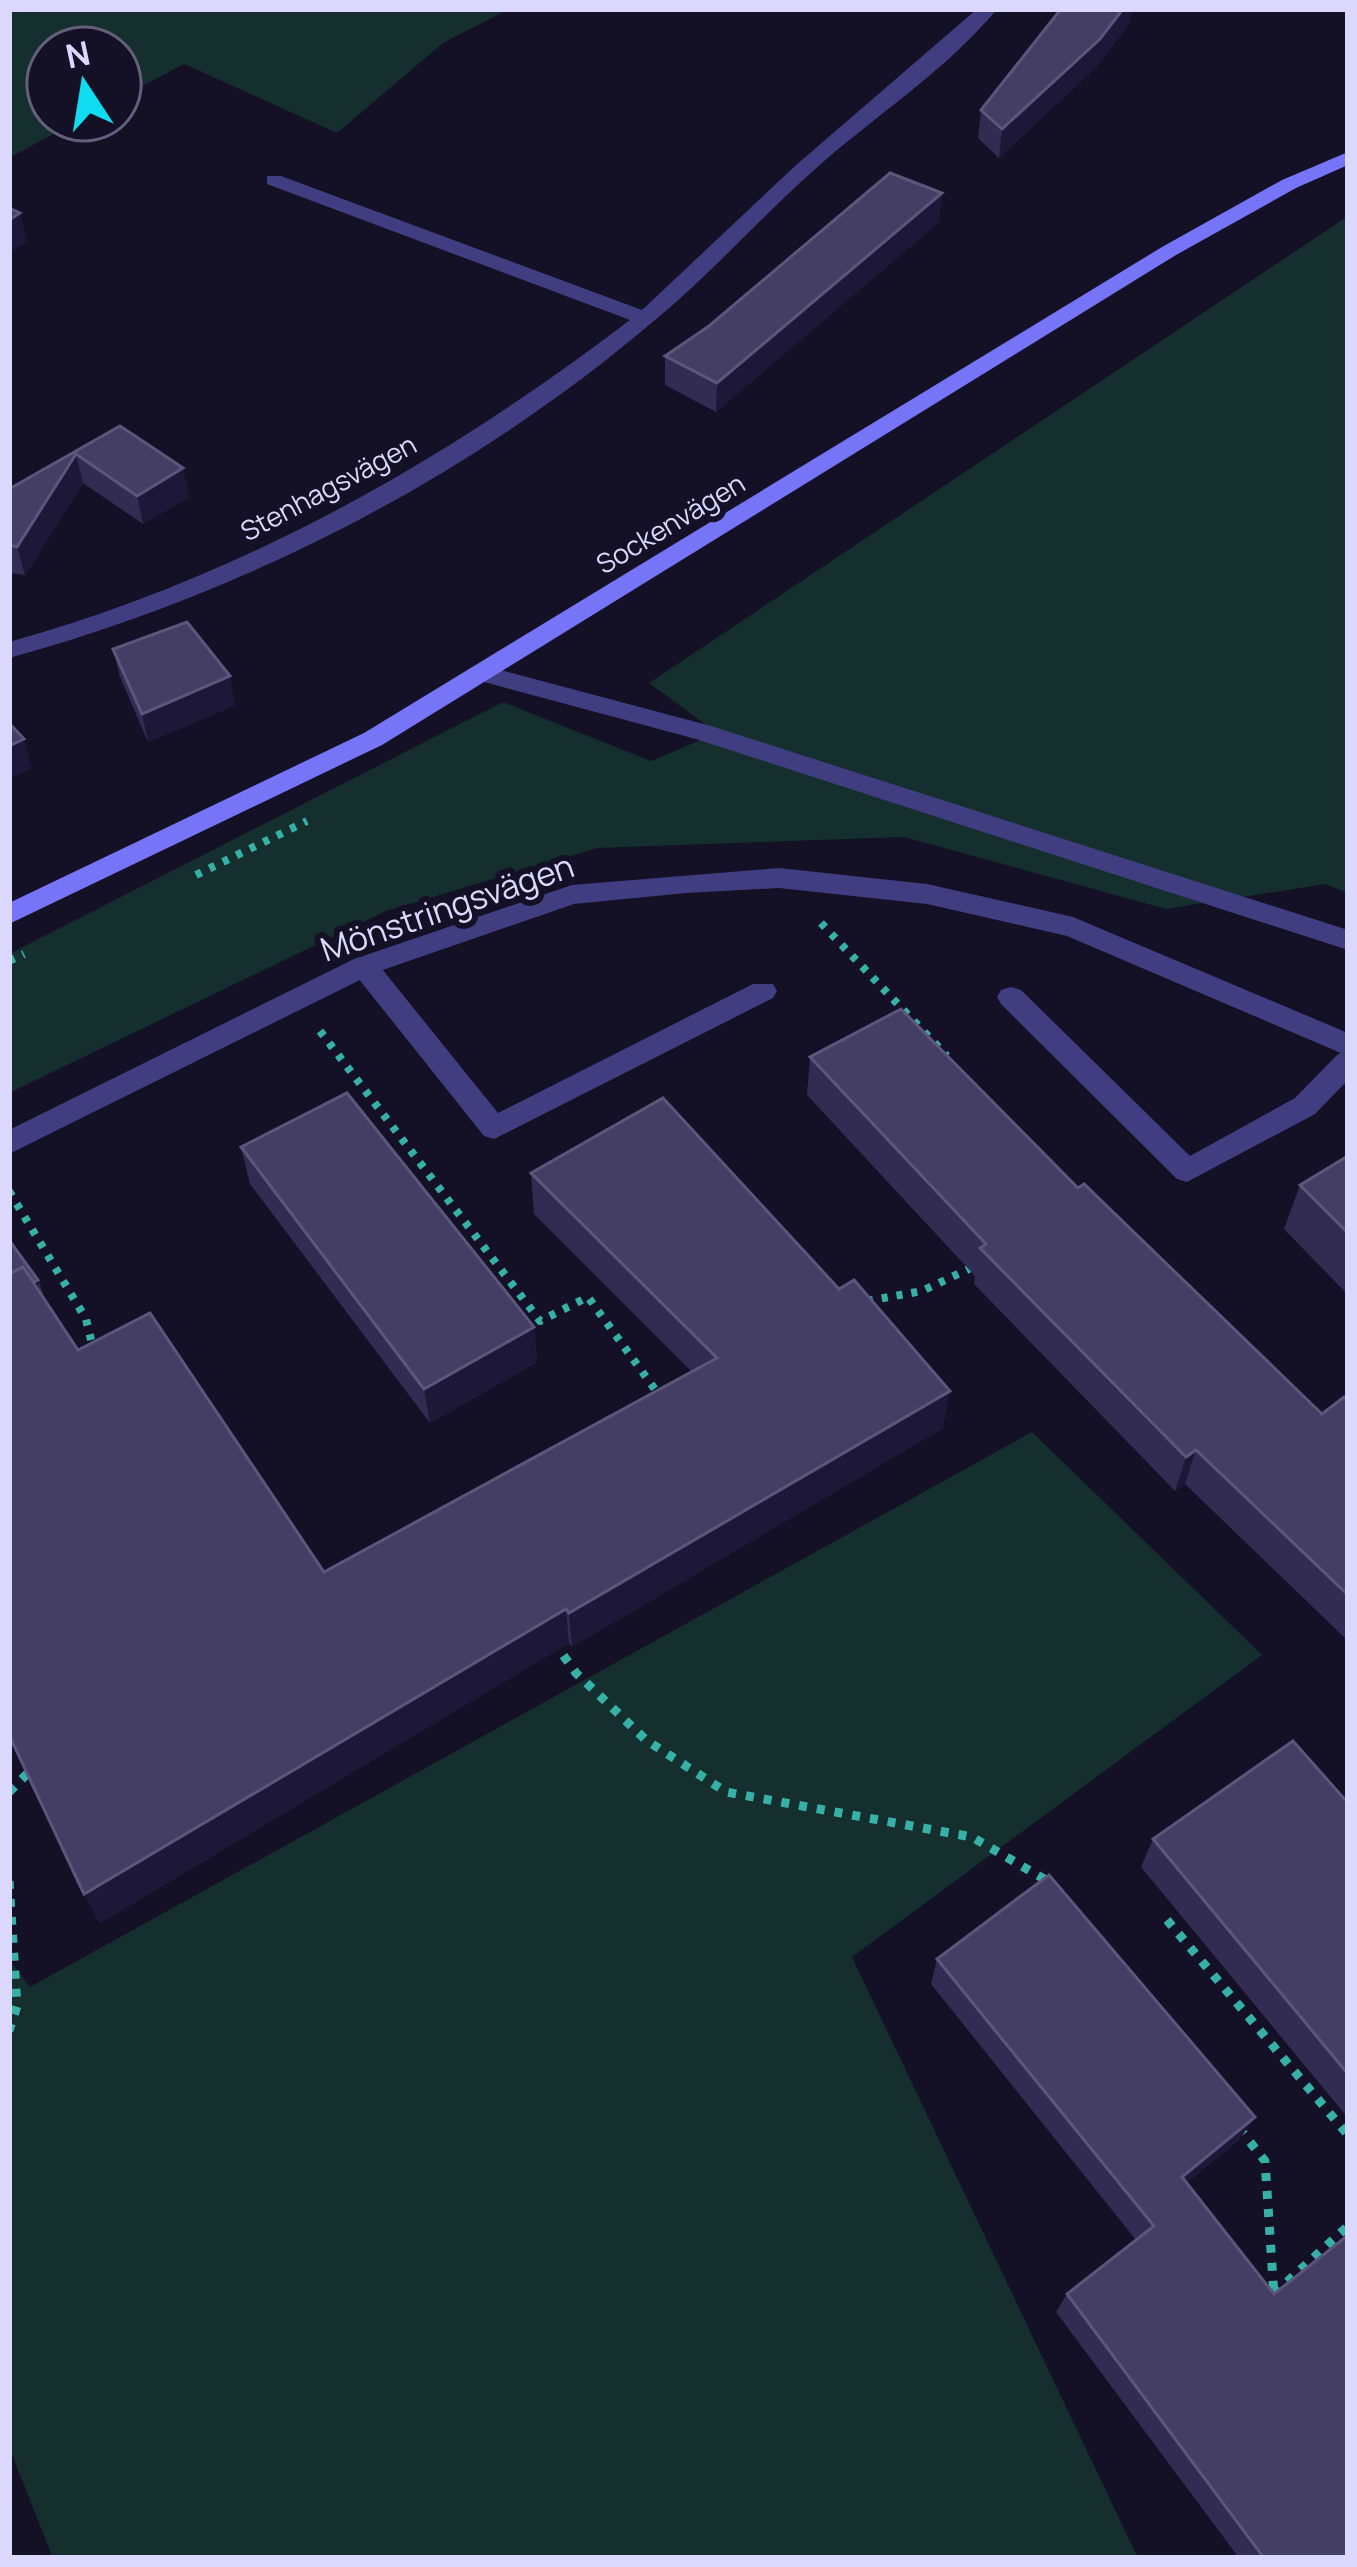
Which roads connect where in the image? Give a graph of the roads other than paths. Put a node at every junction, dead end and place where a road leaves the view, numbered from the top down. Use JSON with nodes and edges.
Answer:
{"nodes":[{"id":1,"x":988,"y":9,"type":"edge"},
{"id":2,"x":1348,"y":158,"type":"edge"},
{"id":3,"x":274,"y":180,"type":"dead end"},
{"id":4,"x":645,"y":318,"type":"junction"},
{"id":5,"x":9,"y":650,"type":"edge"},
{"id":6,"x":482,"y":673,"type":"junction"},
{"id":7,"x":9,"y":914,"type":"edge"},
{"id":8,"x":1348,"y":940,"type":"edge"},
{"id":9,"x":364,"y":966,"type":"junction"},
{"id":10,"x":763,"y":991,"type":"dead end"},
{"id":11,"x":1011,"y":997,"type":"dead end"},
{"id":12,"x":1348,"y":1046,"type":"edge"},
{"id":13,"x":1348,"y":1062,"type":"edge"},
{"id":14,"x":9,"y":1143,"type":"edge"}],
"edges":[{"from":1,"to":4,"type":"street","name":"Stenhagsvägen"},
{"from":2,"to":6,"type":"street","name":"Sockenvägen"},
{"from":3,"to":4,"type":"street"},
{"from":4,"to":5,"type":"street","name":"Stenhagsvägen"},
{"from":6,"to":7,"type":"street","name":"Sockenvägen"},
{"from":6,"to":8,"type":"street"},
{"from":9,"to":10,"type":"street"},
{"from":9,"to":12,"type":"street","name":"Mönstringsvägen"},
{"from":9,"to":14,"type":"street","name":"Mönstringsvägen"},
{"from":11,"to":13,"type":"street"}]}
